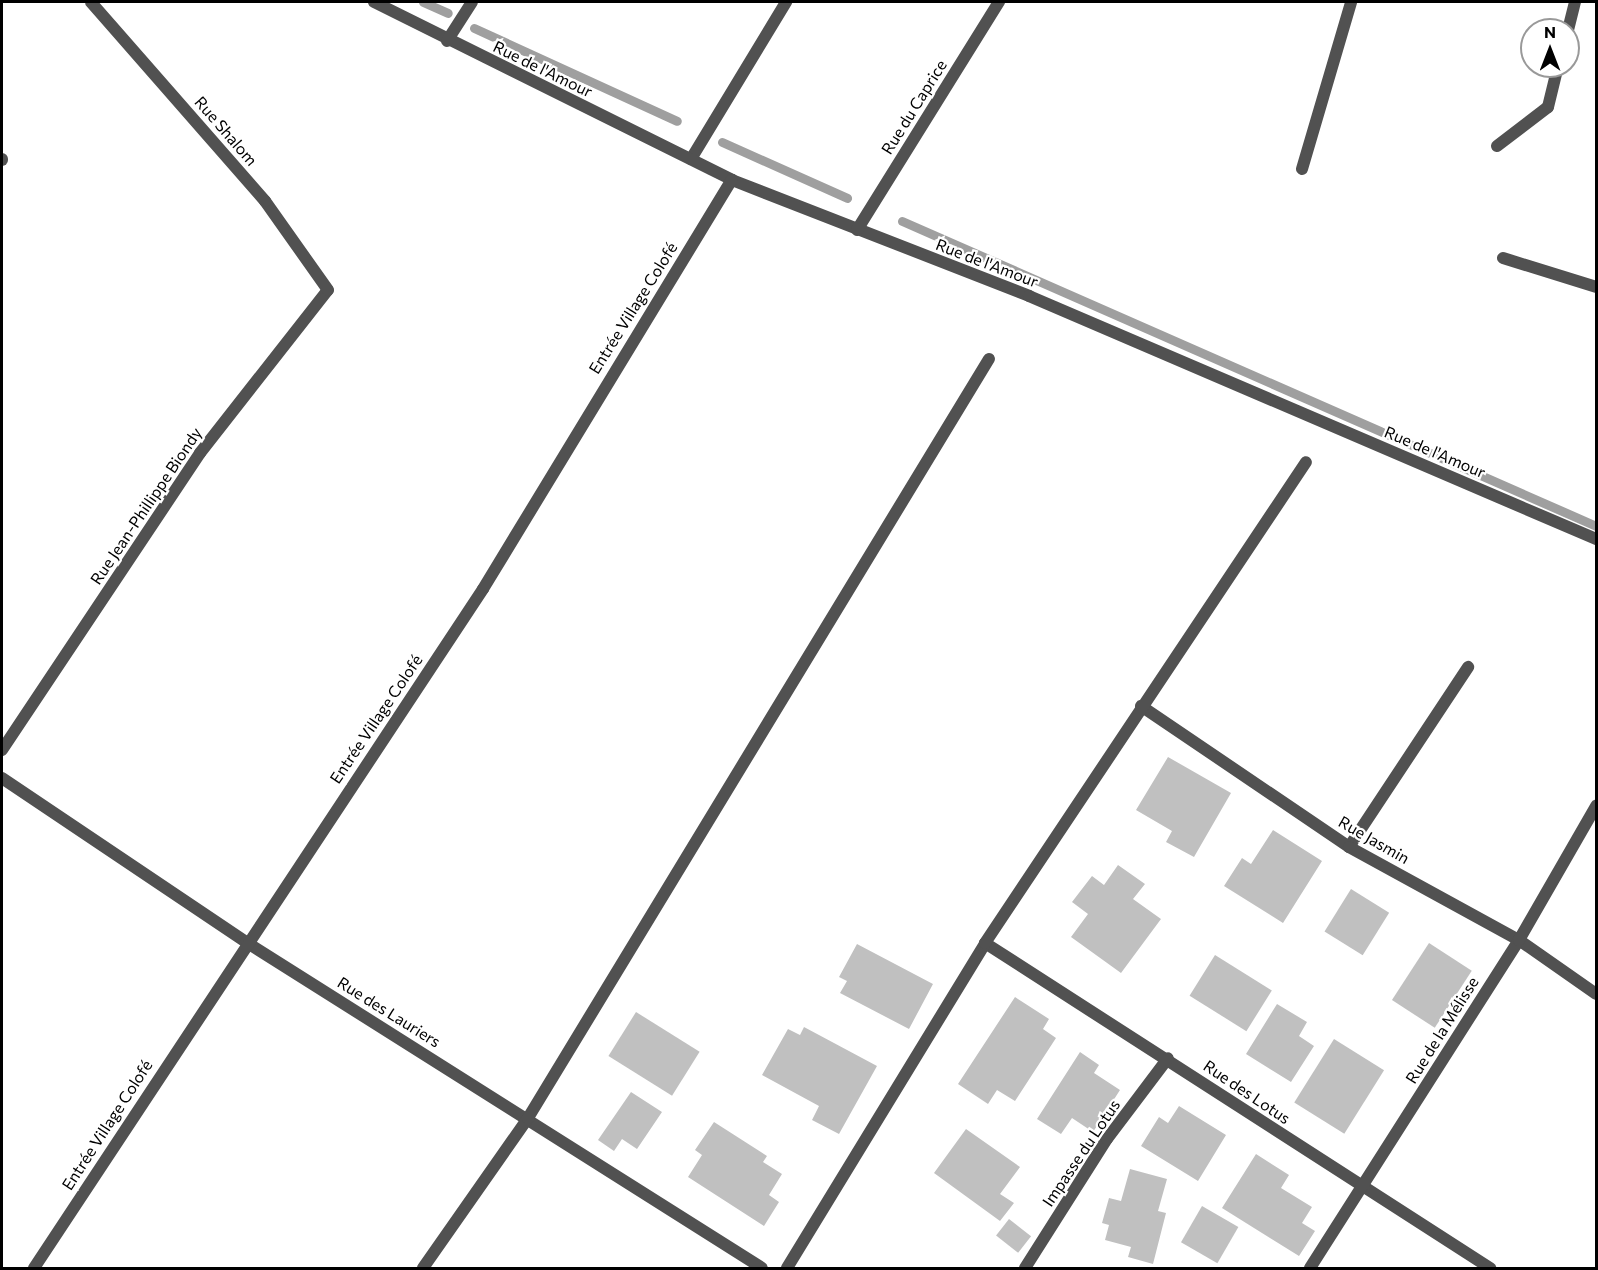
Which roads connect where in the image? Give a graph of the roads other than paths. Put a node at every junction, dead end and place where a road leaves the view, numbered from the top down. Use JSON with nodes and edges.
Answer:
{"nodes":[{"id":1,"x":91,"y":2,"type":"edge"},
{"id":2,"x":374,"y":2,"type":"edge"},
{"id":3,"x":472,"y":2,"type":"edge"},
{"id":4,"x":786,"y":2,"type":"edge"},
{"id":5,"x":999,"y":2,"type":"edge"},
{"id":6,"x":1351,"y":2,"type":"edge"},
{"id":7,"x":1575,"y":2,"type":"edge"},
{"id":8,"x":1571,"y":18,"type":"edge"},
{"id":9,"x":447,"y":41,"type":"junction"},
{"id":10,"x":1555,"y":78,"type":"edge"},
{"id":11,"x":1497,"y":146,"type":"dead end"},
{"id":12,"x":691,"y":159,"type":"junction"},
{"id":13,"x":1302,"y":169,"type":"dead end"},
{"id":14,"x":732,"y":180,"type":"junction"},
{"id":15,"x":857,"y":230,"type":"junction"},
{"id":16,"x":1503,"y":258,"type":"dead end"},
{"id":17,"x":1596,"y":287,"type":"edge"},
{"id":18,"x":328,"y":290,"type":"joint"},
{"id":19,"x":989,"y":359,"type":"dead end"},
{"id":20,"x":1306,"y":462,"type":"dead end"},
{"id":21,"x":1596,"y":539,"type":"edge"},
{"id":22,"x":1468,"y":667,"type":"dead end"},
{"id":23,"x":1141,"y":706,"type":"junction"},
{"id":24,"x":2,"y":750,"type":"edge"},
{"id":25,"x":2,"y":778,"type":"edge"},
{"id":26,"x":1596,"y":806,"type":"edge"},
{"id":27,"x":1349,"y":847,"type":"junction"},
{"id":28,"x":1519,"y":940,"type":"junction"},
{"id":29,"x":246,"y":942,"type":"junction"},
{"id":30,"x":985,"y":943,"type":"junction"},
{"id":31,"x":1596,"y":994,"type":"edge"},
{"id":32,"x":1168,"y":1058,"type":"junction"},
{"id":33,"x":528,"y":1118,"type":"junction"},
{"id":34,"x":1361,"y":1189,"type":"junction"},
{"id":35,"x":34,"y":1269,"type":"edge"},
{"id":36,"x":423,"y":1269,"type":"edge"},
{"id":37,"x":762,"y":1269,"type":"edge"},
{"id":38,"x":787,"y":1269,"type":"edge"},
{"id":39,"x":1025,"y":1269,"type":"edge"},
{"id":40,"x":1310,"y":1269,"type":"edge"},
{"id":41,"x":1490,"y":1269,"type":"edge"}],
"edges":[{"from":1,"to":18,"type":"street","name":"Rue Shalom"},
{"from":2,"to":9,"type":"street","name":"Rue de l'Amour"},
{"from":3,"to":9,"type":"street"},
{"from":4,"to":12,"type":"street"},
{"from":5,"to":15,"type":"street","name":"Rue du Caprice"},
{"from":6,"to":13,"type":"street"},
{"from":7,"to":8,"type":"street"},
{"from":9,"to":12,"type":"street","name":"Rue de l'Amour"},
{"from":10,"to":11,"type":"street"},
{"from":12,"to":14,"type":"street","name":"Rue de l'Amour"},
{"from":14,"to":15,"type":"street","name":"Rue de l'Amour"},
{"from":14,"to":29,"type":"street","name":"Entrée Village Colofé"},
{"from":15,"to":21,"type":"street","name":"Rue de l'Amour"},
{"from":16,"to":17,"type":"street"},
{"from":18,"to":24,"type":"street","name":"Rue Jean-Phillippe Biondy"},
{"from":19,"to":33,"type":"street"},
{"from":20,"to":23,"type":"street"},
{"from":22,"to":27,"type":"street"},
{"from":23,"to":27,"type":"street","name":"Rue Jasmin"},
{"from":23,"to":30,"type":"street"},
{"from":25,"to":29,"type":"street","name":"Rue des Lauriers"},
{"from":26,"to":28,"type":"street","name":"Rue de la Mélisse"},
{"from":27,"to":28,"type":"street","name":"Rue Jasmin"},
{"from":28,"to":31,"type":"street","name":"Rue Jasmin"},
{"from":28,"to":34,"type":"street","name":"Rue de la Mélisse"},
{"from":29,"to":33,"type":"street","name":"Rue des Lauriers"},
{"from":29,"to":35,"type":"street","name":"Entrée Village Colofé"},
{"from":30,"to":32,"type":"street","name":"Rue des Lotus"},
{"from":30,"to":38,"type":"street"},
{"from":32,"to":34,"type":"street","name":"Rue des Lotus"},
{"from":32,"to":39,"type":"street","name":"Impasse du Lotus"},
{"from":33,"to":36,"type":"street"},
{"from":33,"to":37,"type":"street","name":"Rue des Lauriers"},
{"from":34,"to":40,"type":"street","name":"Rue de la Mélisse"},
{"from":34,"to":41,"type":"street","name":"Rue des Lotus"}]}
